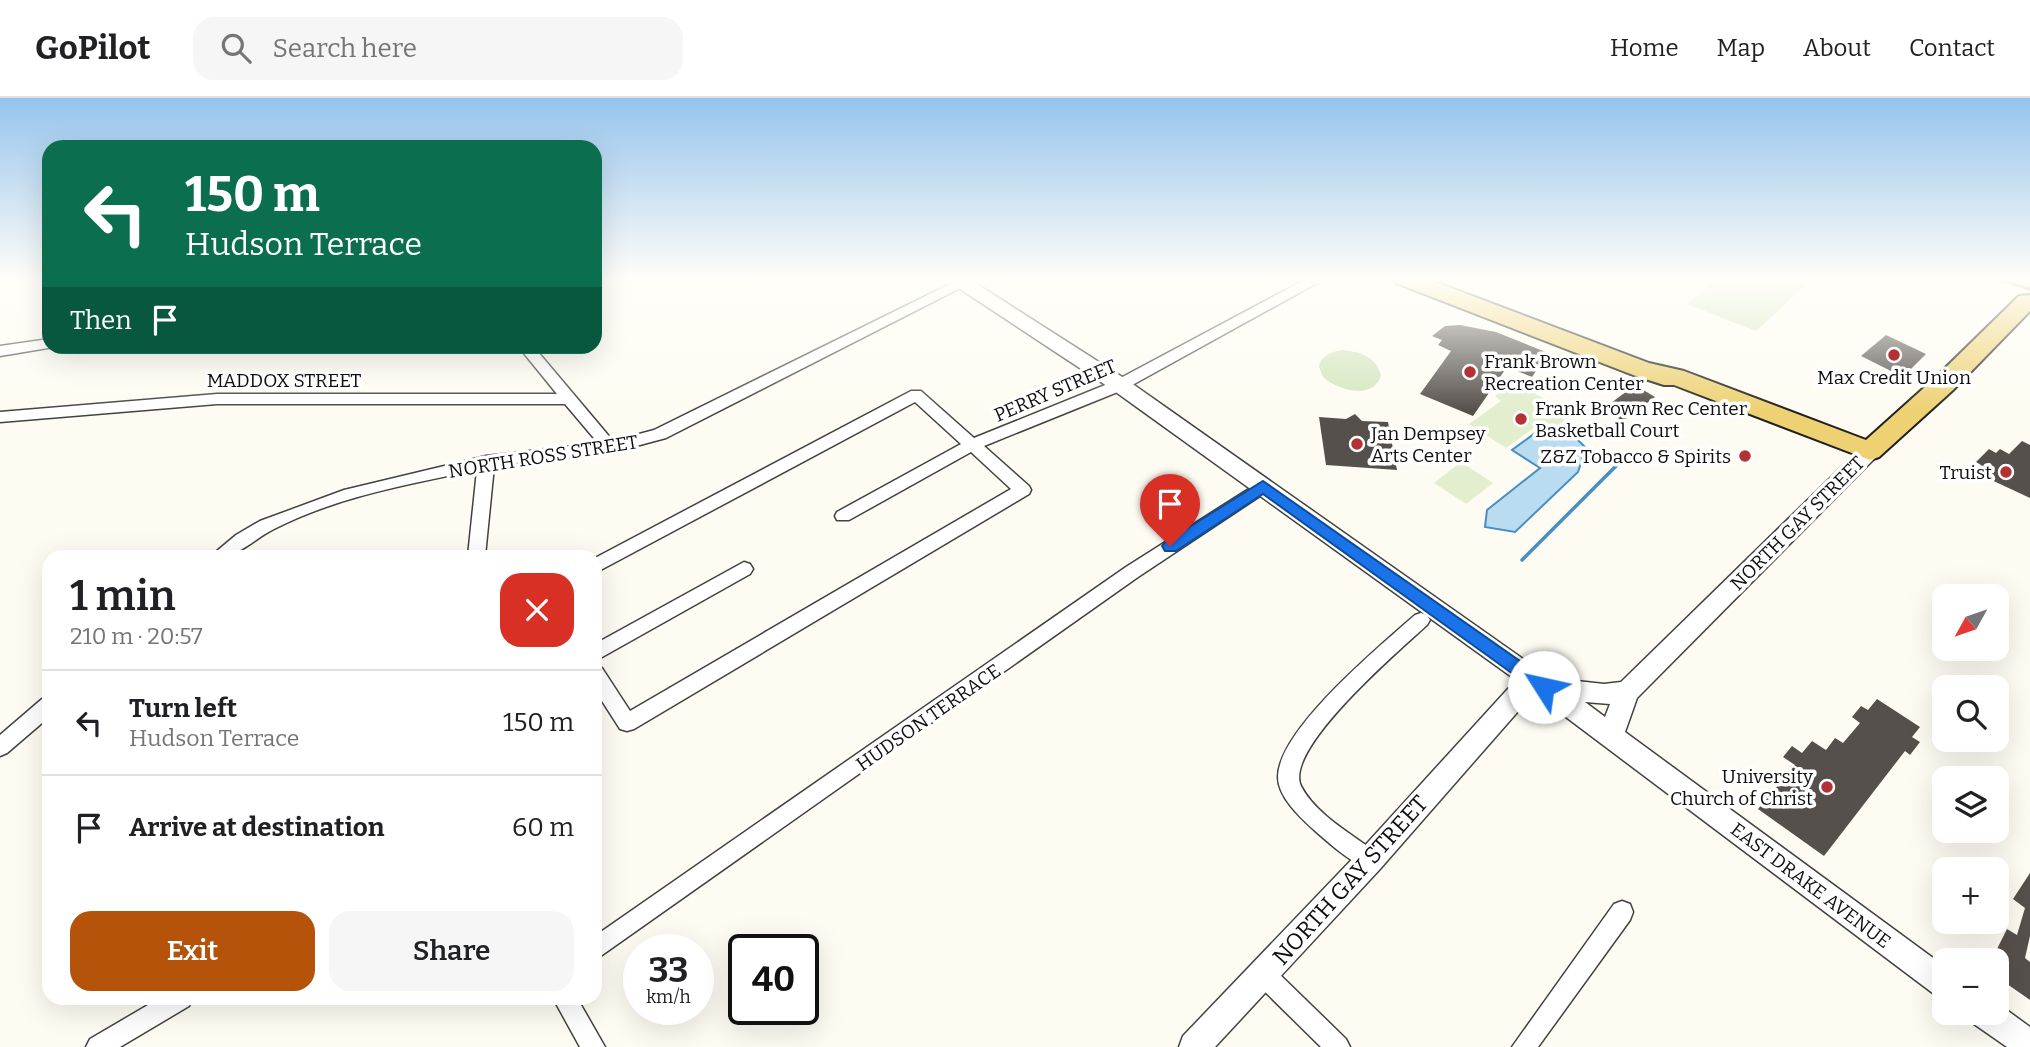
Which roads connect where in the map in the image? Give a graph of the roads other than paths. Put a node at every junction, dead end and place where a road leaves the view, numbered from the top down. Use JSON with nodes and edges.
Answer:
{"nodes":[{"id":1,"x":882,"y":322,"type":"edge"},
{"id":2,"x":1027,"y":322,"type":"edge"},
{"id":3,"x":1237,"y":322,"type":"edge"},
{"id":4,"x":1519,"y":322,"type":"edge"},
{"id":5,"x":1545,"y":322,"type":"edge"},
{"id":6,"x":2010,"y":322,"type":"edge"},
{"id":7,"x":42,"y":345,"type":"edge"},
{"id":8,"x":0,"y":351,"type":"edge"},
{"id":9,"x":532,"y":354,"type":"edge"},
{"id":10,"x":1676,"y":377,"type":"junction"},
{"id":11,"x":1120,"y":385,"type":"junction"},
{"id":12,"x":569,"y":399,"type":"junction"},
{"id":13,"x":0,"y":417,"type":"edge"},
{"id":14,"x":971,"y":445,"type":"junction"},
{"id":15,"x":610,"y":447,"type":"junction"},
{"id":16,"x":1870,"y":451,"type":"junction"},
{"id":17,"x":486,"y":462,"type":"junction"},
{"id":18,"x":1263,"y":486,"type":"junction"},
{"id":19,"x":843,"y":516,"type":"dead end"},
{"id":20,"x":228,"y":550,"type":"edge"},
{"id":21,"x":478,"y":550,"type":"edge"},
{"id":22,"x":602,"y":562,"type":"edge"},
{"id":23,"x":744,"y":569,"type":"dead end"},
{"id":24,"x":1421,"y":620,"type":"dead end"},
{"id":25,"x":602,"y":649,"type":"edge"},
{"id":26,"x":1538,"y":683,"type":"junction"},
{"id":27,"x":602,"y":685,"type":"edge"},
{"id":28,"x":1627,"y":692,"type":"junction"},
{"id":29,"x":42,"y":711,"type":"edge"},
{"id":30,"x":1611,"y":735,"type":"junction"},
{"id":31,"x":0,"y":747,"type":"edge"},
{"id":32,"x":1370,"y":860,"type":"junction"},
{"id":33,"x":1622,"y":912,"type":"dead end"},
{"id":34,"x":602,"y":944,"type":"edge"},
{"id":35,"x":1264,"y":975,"type":"junction"},
{"id":36,"x":1932,"y":975,"type":"edge"},
{"id":37,"x":169,"y":1005,"type":"edge"},
{"id":38,"x":568,"y":1005,"type":"edge"},
{"id":39,"x":2002,"y":1025,"type":"edge"},
{"id":40,"x":2030,"y":1045,"type":"edge"},
{"id":41,"x":98,"y":1047,"type":"edge"},
{"id":42,"x":593,"y":1047,"type":"edge"},
{"id":43,"x":1194,"y":1047,"type":"edge"},
{"id":44,"x":1338,"y":1047,"type":"edge"},
{"id":45,"x":1524,"y":1047,"type":"edge"}],
"edges":[{"from":1,"to":15,"type":"street","name":"NORTH ROSS STREET"},
{"from":2,"to":11,"type":"street","name":"EAST DRAKE AVENUE"},
{"from":3,"to":11,"type":"street","name":"PERRY STREET"},
{"from":4,"to":10,"type":"main road"},
{"from":5,"to":10,"type":"main road"},
{"from":6,"to":16,"type":"main road","name":"NORTH GAY STREET"},
{"from":7,"to":8,"type":"street"},
{"from":9,"to":12,"type":"street"},
{"from":10,"to":16,"type":"main road"},
{"from":11,"to":14,"type":"street","name":"PERRY STREET"},
{"from":11,"to":18,"type":"street","name":"EAST DRAKE AVENUE"},
{"from":12,"to":13,"type":"street","name":"MADDOX STREET"},
{"from":12,"to":15,"type":"street"},
{"from":14,"to":19,"type":"street","name":"PERRY STREET"},
{"from":14,"to":22,"type":"street"},
{"from":14,"to":27,"type":"street"},
{"from":15,"to":17,"type":"street","name":"NORTH ROSS STREET"},
{"from":16,"to":28,"type":"street","name":"NORTH GAY STREET"},
{"from":17,"to":20,"type":"street","name":"NORTH ROSS STREET"},
{"from":17,"to":21,"type":"street"},
{"from":18,"to":26,"type":"street","name":"EAST DRAKE AVENUE"},
{"from":18,"to":34,"type":"street","name":"HUDSON TERRACE"},
{"from":23,"to":25,"type":"street"},
{"from":24,"to":32,"type":"street"},
{"from":26,"to":28,"type":"street"},
{"from":26,"to":30,"type":"street","name":"EAST DRAKE AVENUE"},
{"from":26,"to":32,"type":"street","name":"NORTH GAY STREET"},
{"from":28,"to":30,"type":"street"},
{"from":29,"to":31,"type":"street"},
{"from":30,"to":36,"type":"street","name":"EAST DRAKE AVENUE"},
{"from":32,"to":35,"type":"street","name":"NORTH GAY STREET"},
{"from":33,"to":45,"type":"street"},
{"from":35,"to":43,"type":"street","name":"NORTH GAY STREET"},
{"from":35,"to":44,"type":"street"},
{"from":37,"to":41,"type":"street"},
{"from":38,"to":42,"type":"street"},
{"from":39,"to":40,"type":"street"}]}
